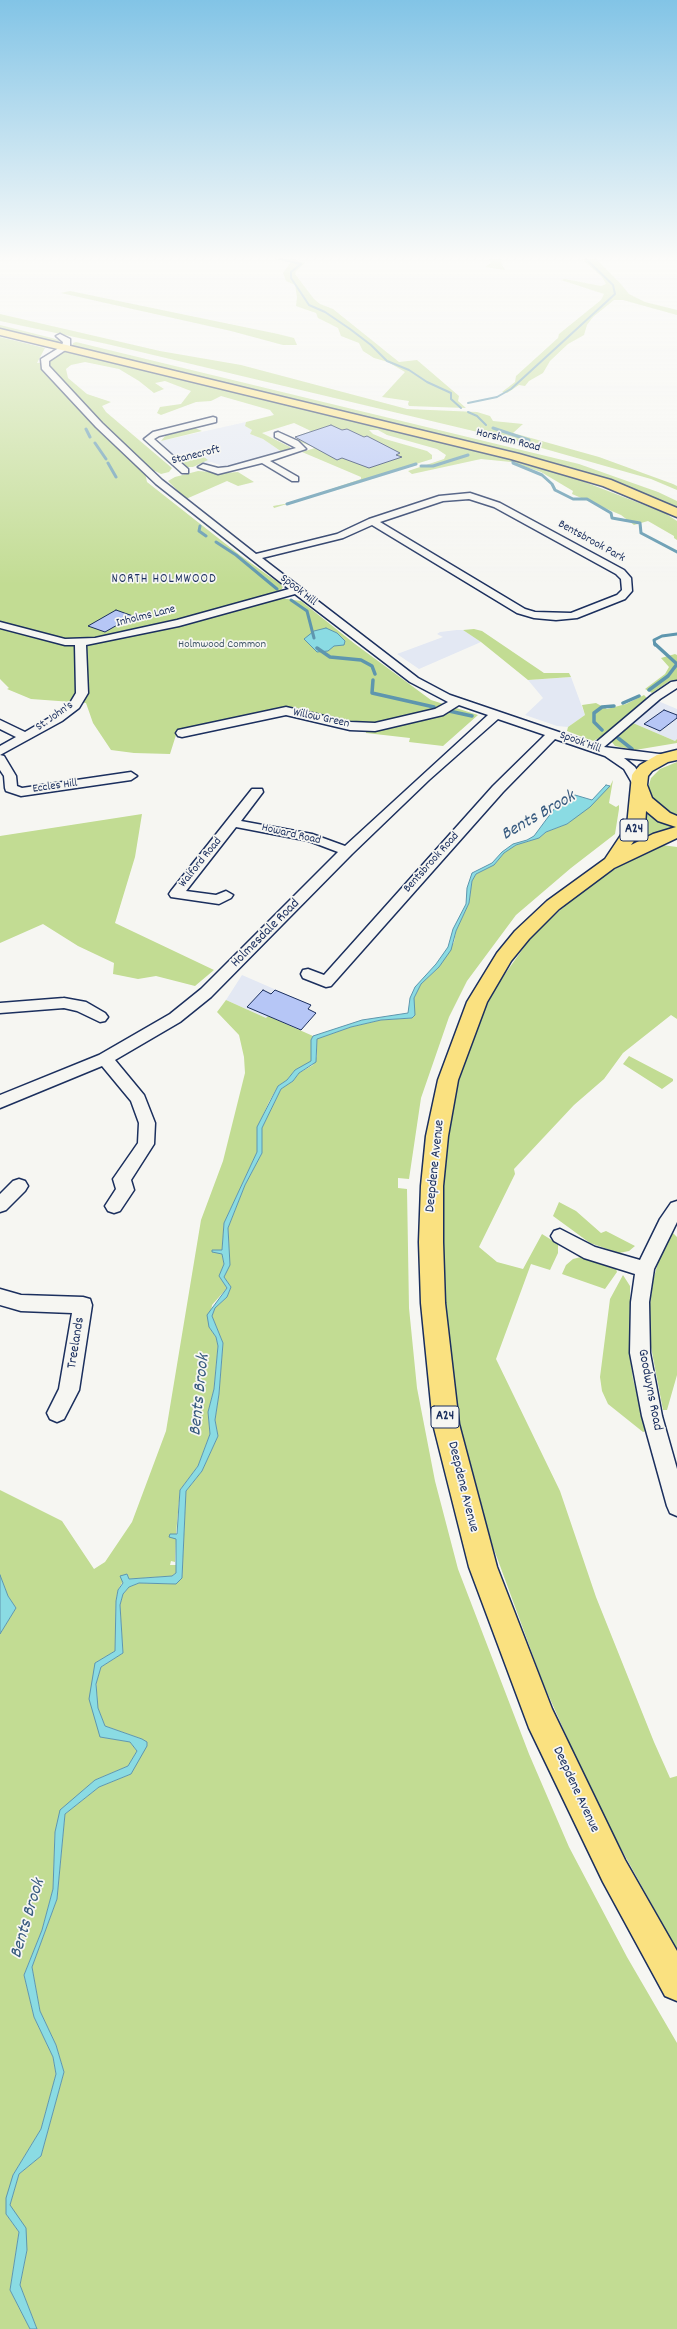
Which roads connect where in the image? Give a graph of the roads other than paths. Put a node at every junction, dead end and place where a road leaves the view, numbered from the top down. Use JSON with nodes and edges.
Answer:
{"nodes":[{"id":1,"x":46,"y":368,"type":"edge"},
{"id":2,"x":151,"y":368,"type":"edge"},
{"id":3,"x":193,"y":368,"type":"edge"},
{"id":4,"x":213,"y":420,"type":"dead end"},
{"id":5,"x":278,"y":435,"type":"dead end"},
{"id":6,"x":522,"y":446,"type":"dead end"},
{"id":7,"x":241,"y":457,"type":"dead end"},
{"id":8,"x":264,"y":461,"type":"junction"},
{"id":9,"x":203,"y":467,"type":"junction"},
{"id":10,"x":185,"y":471,"type":"junction"},
{"id":11,"x":156,"y":479,"type":"junction"},
{"id":12,"x":296,"y":479,"type":"dead end"},
{"id":13,"x":677,"y":513,"type":"edge"},
{"id":14,"x":372,"y":521,"type":"junction"},
{"id":15,"x":257,"y":559,"type":"junction"},
{"id":16,"x":296,"y":590,"type":"junction"},
{"id":17,"x":0,"y":625,"type":"edge"},
{"id":18,"x":80,"y":642,"type":"junction"},
{"id":19,"x":675,"y":684,"type":"dead end"},
{"id":20,"x":458,"y":701,"type":"junction"},
{"id":21,"x":496,"y":714,"type":"junction"},
{"id":22,"x":0,"y":724,"type":"edge"},
{"id":23,"x":182,"y":733,"type":"dead end"},
{"id":24,"x":554,"y":733,"type":"junction"},
{"id":25,"x":25,"y":737,"type":"junction"},
{"id":26,"x":596,"y":748,"type":"junction"},
{"id":27,"x":0,"y":751,"type":"edge"},
{"id":28,"x":609,"y":753,"type":"junction"},
{"id":29,"x":670,"y":756,"type":"edge"},
{"id":30,"x":0,"y":759,"type":"edge"},
{"id":31,"x":131,"y":776,"type":"dead end"},
{"id":32,"x":639,"y":787,"type":"junction"},
{"id":33,"x":257,"y":792,"type":"dead end"},
{"id":34,"x":677,"y":822,"type":"edge"},
{"id":35,"x":233,"y":823,"type":"junction"},
{"id":36,"x":677,"y":832,"type":"edge"},
{"id":37,"x":347,"y":851,"type":"junction"},
{"id":38,"x":608,"y":864,"type":"junction"},
{"id":39,"x":226,"y":895,"type":"dead end"},
{"id":40,"x":308,"y":974,"type":"dead end"},
{"id":41,"x":0,"y":1008,"type":"edge"},
{"id":42,"x":100,"y":1017,"type":"dead end"},
{"id":43,"x":105,"y":1059,"type":"junction"},
{"id":44,"x":0,"y":1102,"type":"edge"},
{"id":45,"x":19,"y":1186,"type":"dead end"},
{"id":46,"x":0,"y":1205,"type":"edge"},
{"id":47,"x":114,"y":1206,"type":"dead end"},
{"id":48,"x":677,"y":1208,"type":"edge"},
{"id":49,"x":560,"y":1236,"type":"dead end"},
{"id":50,"x":645,"y":1269,"type":"junction"},
{"id":51,"x":0,"y":1297,"type":"edge"},
{"id":52,"x":57,"y":1413,"type":"dead end"},
{"id":53,"x":677,"y":1506,"type":"edge"},
{"id":54,"x":677,"y":1984,"type":"edge"}],
"edges":[{"from":1,"to":11,"type":"street","name":"Spook Hill"},
{"from":2,"to":13,"type":"highway","name":"Horsham Road"},
{"from":3,"to":6,"type":"highway","name":"Horsham Road"},
{"from":4,"to":10,"type":"street"},
{"from":5,"to":8,"type":"street"},
{"from":7,"to":9,"type":"street","name":"Stanecroft"},
{"from":8,"to":9,"type":"street"},
{"from":8,"to":12,"type":"street"},
{"from":9,"to":10,"type":"street","name":"Stanecroft"},
{"from":10,"to":11,"type":"street","name":"Stanecroft"},
{"from":11,"to":15,"type":"street","name":"Spook Hill"},
{"from":14,"to":14,"type":"street","name":"Bentsbrook Park"},
{"from":14,"to":15,"type":"street","name":"Bentsbrook Park"},
{"from":15,"to":16,"type":"street","name":"Spook Hill"},
{"from":16,"to":18,"type":"street","name":"Inholms Lane"},
{"from":16,"to":20,"type":"street","name":"Spook Hill"},
{"from":17,"to":18,"type":"street","name":"Inholms Lane"},
{"from":18,"to":25,"type":"street","name":"St. John's"},
{"from":19,"to":26,"type":"street"},
{"from":20,"to":21,"type":"street","name":"Spook Hill"},
{"from":20,"to":23,"type":"street","name":"Willow Green"},
{"from":21,"to":24,"type":"street","name":"Spook Hill"},
{"from":21,"to":37,"type":"street","name":"Holmesdale Road"},
{"from":22,"to":25,"type":"street"},
{"from":24,"to":26,"type":"street","name":"Spook Hill"},
{"from":24,"to":40,"type":"street","name":"Bentsbrook Road"},
{"from":25,"to":27,"type":"street","name":"St. John's"},
{"from":26,"to":28,"type":"street","name":"Spook Hill"},
{"from":28,"to":29,"type":"street","name":"Spook Hill"},
{"from":28,"to":32,"type":"street","name":"Spook Hill"},
{"from":29,"to":32,"type":"highway","name":"Deepdene Avenue"},
{"from":30,"to":31,"type":"street","name":"Eccles Hill"},
{"from":32,"to":34,"type":"highway"},
{"from":32,"to":38,"type":"highway","name":"Deepdene Avenue","number":"A24"},
{"from":33,"to":35,"type":"street","name":"Walford Road"},
{"from":35,"to":37,"type":"street","name":"Howard Road"},
{"from":35,"to":39,"type":"street","name":"Walford Road"},
{"from":36,"to":38,"type":"highway","name":"Deepdene Avenue","number":"A24"},
{"from":37,"to":43,"type":"street","name":"Holmesdale Road"},
{"from":38,"to":54,"type":"highway","name":"Deepdene Avenue","number":"A24"},
{"from":41,"to":42,"type":"street"},
{"from":43,"to":44,"type":"street","name":"Holmesdale Road"},
{"from":43,"to":47,"type":"street"},
{"from":45,"to":46,"type":"street"},
{"from":48,"to":50,"type":"street","name":"Goodwyns Road"},
{"from":49,"to":50,"type":"street"},
{"from":50,"to":53,"type":"street","name":"Goodwyns Road"},
{"from":51,"to":52,"type":"street","name":"Treelands"}]}
